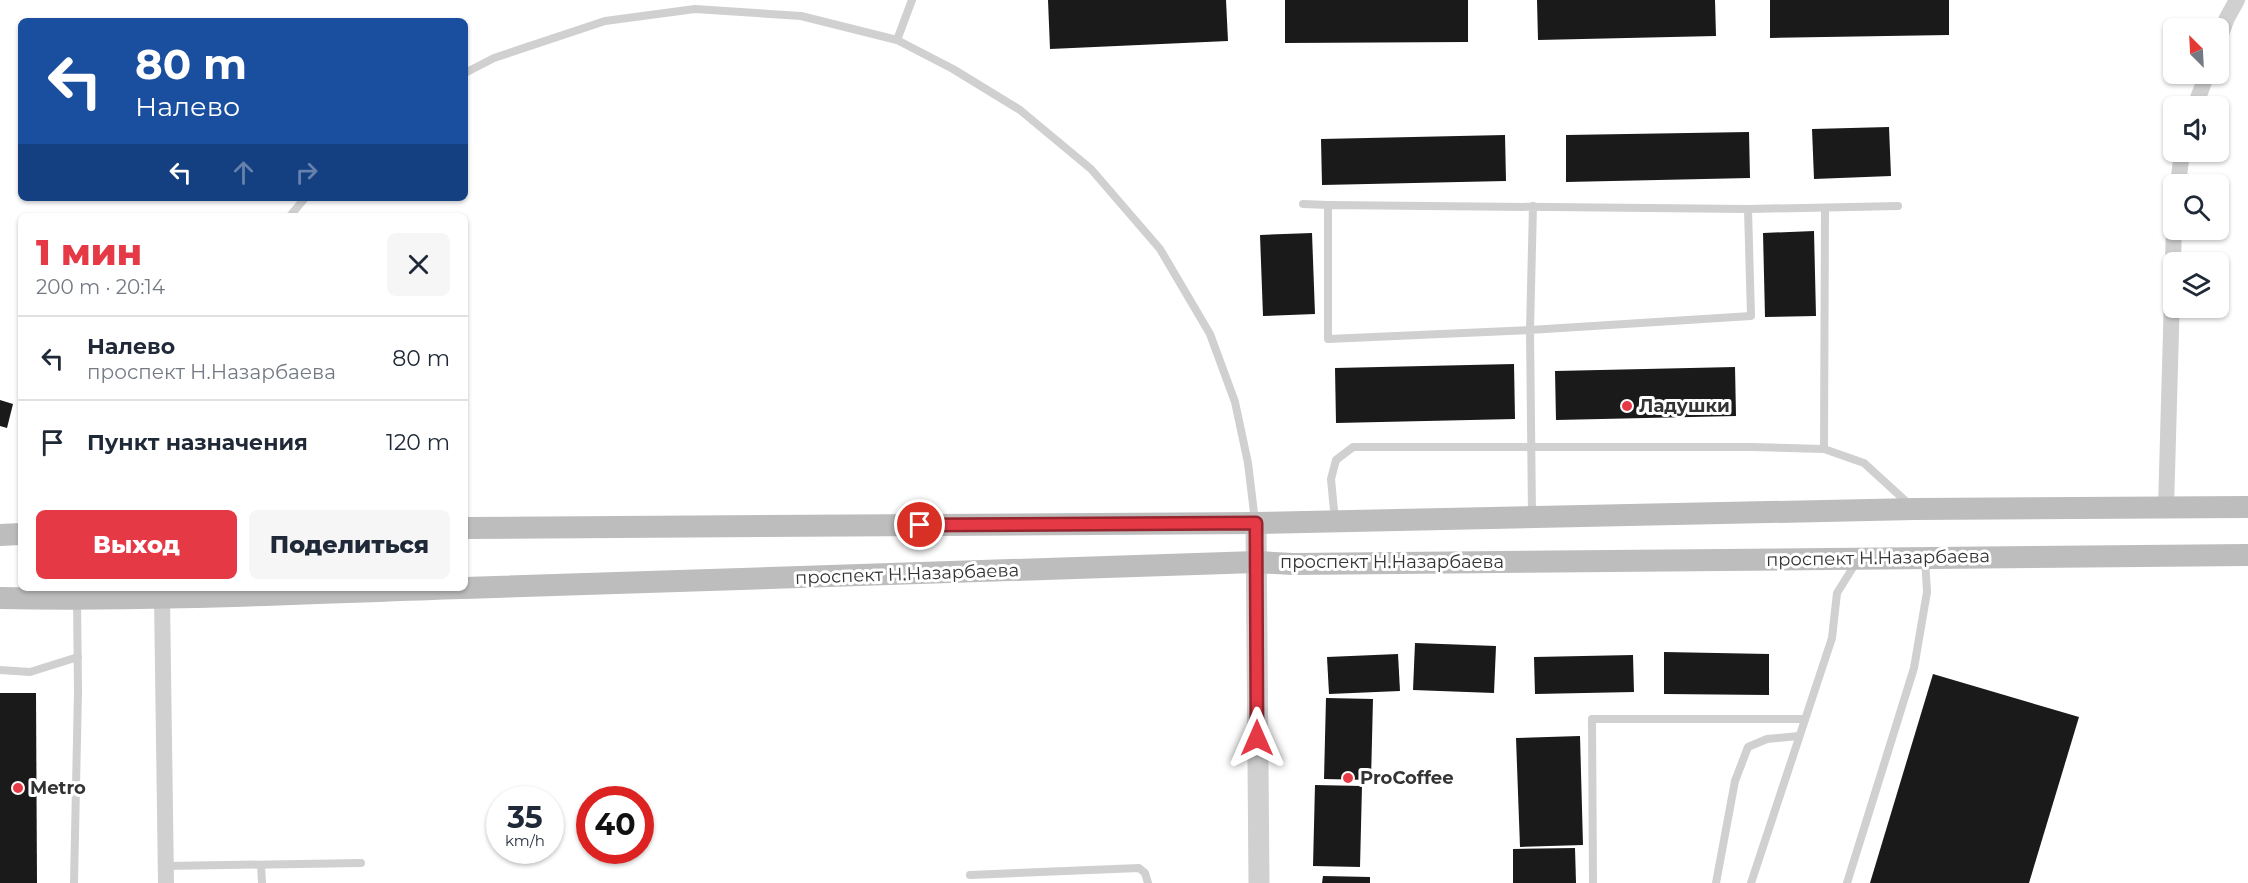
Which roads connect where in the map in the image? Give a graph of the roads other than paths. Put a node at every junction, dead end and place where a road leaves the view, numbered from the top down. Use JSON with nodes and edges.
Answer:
{"nodes":[{"id":1,"x":912,"y":0,"type":"edge"},
{"id":2,"x":2238,"y":0,"type":"edge"},
{"id":3,"x":2227,"y":18,"type":"edge"},
{"id":4,"x":897,"y":40,"type":"junction"},
{"id":5,"x":468,"y":71,"type":"edge"},
{"id":6,"x":302,"y":201,"type":"edge"},
{"id":7,"x":1303,"y":204,"type":"dead end"},
{"id":8,"x":1328,"y":205,"type":"junction"},
{"id":9,"x":1533,"y":206,"type":"junction"},
{"id":10,"x":1898,"y":206,"type":"dead end"},
{"id":11,"x":1825,"y":208,"type":"junction"},
{"id":12,"x":1748,"y":210,"type":"junction"},
{"id":13,"x":292,"y":213,"type":"edge"},
{"id":14,"x":2174,"y":240,"type":"edge"},
{"id":15,"x":1530,"y":330,"type":"junction"},
{"id":16,"x":1531,"y":448,"type":"junction"},
{"id":17,"x":1824,"y":449,"type":"junction"},
{"id":18,"x":2248,"y":507,"type":"edge"},
{"id":19,"x":2166,"y":508,"type":"junction"},
{"id":20,"x":1915,"y":509,"type":"junction"},
{"id":21,"x":1532,"y":519,"type":"junction"},
{"id":22,"x":1335,"y":522,"type":"junction"},
{"id":23,"x":1256,"y":523,"type":"junction"},
{"id":24,"x":468,"y":528,"type":"edge"},
{"id":25,"x":18,"y":534,"type":"edge"},
{"id":26,"x":0,"y":535,"type":"edge"},
{"id":27,"x":2248,"y":555,"type":"edge"},
{"id":28,"x":1859,"y":558,"type":"junction"},
{"id":29,"x":1925,"y":558,"type":"junction"},
{"id":30,"x":1256,"y":562,"type":"junction"},
{"id":31,"x":468,"y":588,"type":"edge"},
{"id":32,"x":373,"y":591,"type":"edge"},
{"id":33,"x":0,"y":598,"type":"edge"},
{"id":34,"x":162,"y":598,"type":"junction"},
{"id":35,"x":77,"y":599,"type":"junction"},
{"id":36,"x":78,"y":657,"type":"junction"},
{"id":37,"x":0,"y":670,"type":"edge"},
{"id":38,"x":1805,"y":719,"type":"junction"},
{"id":39,"x":1799,"y":736,"type":"junction"},
{"id":40,"x":361,"y":863,"type":"dead end"},
{"id":41,"x":261,"y":865,"type":"junction"},
{"id":42,"x":165,"y":866,"type":"junction"},
{"id":43,"x":970,"y":874,"type":"dead end"},
{"id":44,"x":74,"y":883,"type":"edge"},
{"id":45,"x":165,"y":883,"type":"edge"},
{"id":46,"x":262,"y":883,"type":"edge"},
{"id":47,"x":1148,"y":883,"type":"edge"},
{"id":48,"x":1259,"y":883,"type":"edge"},
{"id":49,"x":1593,"y":883,"type":"edge"},
{"id":50,"x":1716,"y":883,"type":"edge"},
{"id":51,"x":1751,"y":883,"type":"edge"},
{"id":52,"x":1847,"y":883,"type":"edge"}],
"edges":[{"from":1,"to":4,"type":"lane"},
{"from":2,"to":3,"type":"street"},
{"from":4,"to":5,"type":"lane"},
{"from":4,"to":23,"type":"lane"},
{"from":6,"to":13,"type":"lane"},
{"from":7,"to":8,"type":"lane"},
{"from":8,"to":9,"type":"lane"},
{"from":8,"to":15,"type":"lane"},
{"from":9,"to":12,"type":"lane"},
{"from":9,"to":15,"type":"lane"},
{"from":10,"to":11,"type":"lane"},
{"from":11,"to":12,"type":"lane"},
{"from":11,"to":17,"type":"lane"},
{"from":12,"to":15,"type":"lane"},
{"from":14,"to":19,"type":"street"},
{"from":15,"to":16,"type":"lane"},
{"from":16,"to":17,"type":"lane"},
{"from":16,"to":21,"type":"lane"},
{"from":16,"to":22,"type":"lane"},
{"from":17,"to":20,"type":"lane"},
{"from":18,"to":19,"type":"main road"},
{"from":19,"to":20,"type":"main road"},
{"from":20,"to":21,"type":"main road"},
{"from":21,"to":22,"type":"main road"},
{"from":22,"to":23,"type":"main road"},
{"from":23,"to":24,"type":"main road"},
{"from":23,"to":30,"type":"street"},
{"from":25,"to":26,"type":"main road"},
{"from":27,"to":29,"type":"main road","name":"проспект Н.Назарбаева"},
{"from":28,"to":29,"type":"main road","name":"проспект Н.Назарбаева"},
{"from":28,"to":30,"type":"main road","name":"проспект Н.Назарбаева"},
{"from":28,"to":38,"type":"lane"},
{"from":29,"to":52,"type":"lane"},
{"from":30,"to":31,"type":"main road","name":"проспект Н.Назарбаева"},
{"from":30,"to":48,"type":"street"},
{"from":32,"to":34,"type":"main road","name":"проспект Н.Назарбаева"},
{"from":33,"to":35,"type":"main road","name":"проспект Н.Назарбаева"},
{"from":34,"to":35,"type":"main road","name":"проспект Н.Назарбаева"},
{"from":34,"to":42,"type":"street"},
{"from":35,"to":36,"type":"lane"},
{"from":36,"to":37,"type":"lane"},
{"from":36,"to":44,"type":"lane"},
{"from":38,"to":39,"type":"lane"},
{"from":38,"to":49,"type":"lane"},
{"from":39,"to":50,"type":"lane"},
{"from":39,"to":51,"type":"lane"},
{"from":40,"to":41,"type":"lane"},
{"from":41,"to":42,"type":"lane"},
{"from":41,"to":46,"type":"lane"},
{"from":42,"to":45,"type":"street"},
{"from":43,"to":47,"type":"lane"}]}
